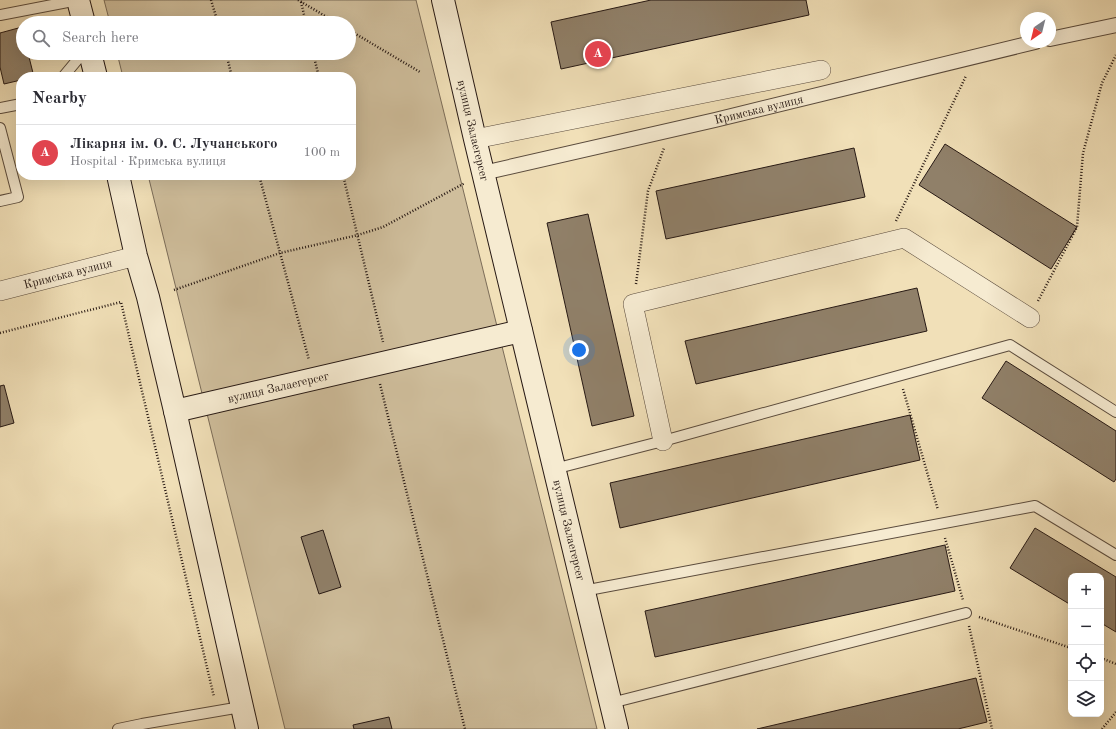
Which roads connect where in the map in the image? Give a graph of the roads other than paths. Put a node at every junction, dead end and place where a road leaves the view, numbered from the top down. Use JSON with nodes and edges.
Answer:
{"nodes":[{"id":1,"x":78,"y":0,"type":"edge"},
{"id":2,"x":442,"y":0,"type":"edge"},
{"id":3,"x":0,"y":15,"type":"edge"},
{"id":4,"x":82,"y":16,"type":"edge"},
{"id":5,"x":1116,"y":24,"type":"edge"},
{"id":6,"x":1056,"y":38,"type":"edge"},
{"id":7,"x":1020,"y":46,"type":"edge"},
{"id":8,"x":77,"y":60,"type":"edge"},
{"id":9,"x":92,"y":60,"type":"edge"},
{"id":10,"x":821,"y":70,"type":"dead end"},
{"id":11,"x":67,"y":72,"type":"edge"},
{"id":12,"x":95,"y":72,"type":"edge"},
{"id":13,"x":16,"y":105,"type":"edge"},
{"id":14,"x":0,"y":108,"type":"edge"},
{"id":15,"x":0,"y":128,"type":"edge"},
{"id":16,"x":475,"y":139,"type":"junction"},
{"id":17,"x":483,"y":173,"type":"junction"},
{"id":18,"x":119,"y":180,"type":"edge"},
{"id":19,"x":0,"y":201,"type":"edge"},
{"id":20,"x":136,"y":256,"type":"junction"},
{"id":21,"x":0,"y":292,"type":"edge"},
{"id":22,"x":1030,"y":318,"type":"road end"},
{"id":23,"x":521,"y":331,"type":"junction"},
{"id":24,"x":175,"y":411,"type":"junction"},
{"id":25,"x":1116,"y":412,"type":"edge"},
{"id":26,"x":663,"y":441,"type":"junction"},
{"id":27,"x":554,"y":469,"type":"junction"},
{"id":28,"x":1116,"y":555,"type":"edge"},
{"id":29,"x":583,"y":591,"type":"junction"},
{"id":30,"x":966,"y":612,"type":"road end"},
{"id":31,"x":611,"y":703,"type":"junction"},
{"id":32,"x":241,"y":707,"type":"junction"},
{"id":33,"x":118,"y":729,"type":"edge"},
{"id":34,"x":246,"y":729,"type":"edge"},
{"id":35,"x":617,"y":729,"type":"edge"}],
"edges":[{"from":1,"to":3,"type":"lane"},
{"from":1,"to":4,"type":"main road"},
{"from":2,"to":16,"type":"main road","name":"вулиця Залаегерсег"},
{"from":5,"to":6,"type":"street"},
{"from":7,"to":17,"type":"street","name":"Кримська вулиця"},
{"from":8,"to":11,"type":"lane"},
{"from":9,"to":12,"type":"main road"},
{"from":10,"to":16,"type":"street","name":"Кримська вулиця"},
{"from":13,"to":14,"type":"lane"},
{"from":15,"to":19,"type":"lane"},
{"from":16,"to":17,"type":"main road","name":"вулиця Залаегерсег"},
{"from":17,"to":23,"type":"main road","name":"вулиця Залаегерсег"},
{"from":18,"to":20,"type":"main road"},
{"from":20,"to":21,"type":"street","name":"Кримська вулиця"},
{"from":20,"to":24,"type":"main road"},
{"from":22,"to":26,"type":"street"},
{"from":23,"to":24,"type":"main road","name":"вулиця Залаегерсег"},
{"from":23,"to":27,"type":"main road","name":"вулиця Залаегерсег"},
{"from":24,"to":32,"type":"main road"},
{"from":25,"to":26,"type":"lane"},
{"from":26,"to":27,"type":"lane"},
{"from":27,"to":29,"type":"main road","name":"вулиця Залаегерсег"},
{"from":28,"to":29,"type":"lane"},
{"from":29,"to":31,"type":"main road","name":"вулиця Залаегерсег"},
{"from":30,"to":31,"type":"lane"},
{"from":31,"to":35,"type":"main road","name":"вулиця Залаегерсег"},
{"from":32,"to":33,"type":"lane"},
{"from":32,"to":34,"type":"main road"}]}
